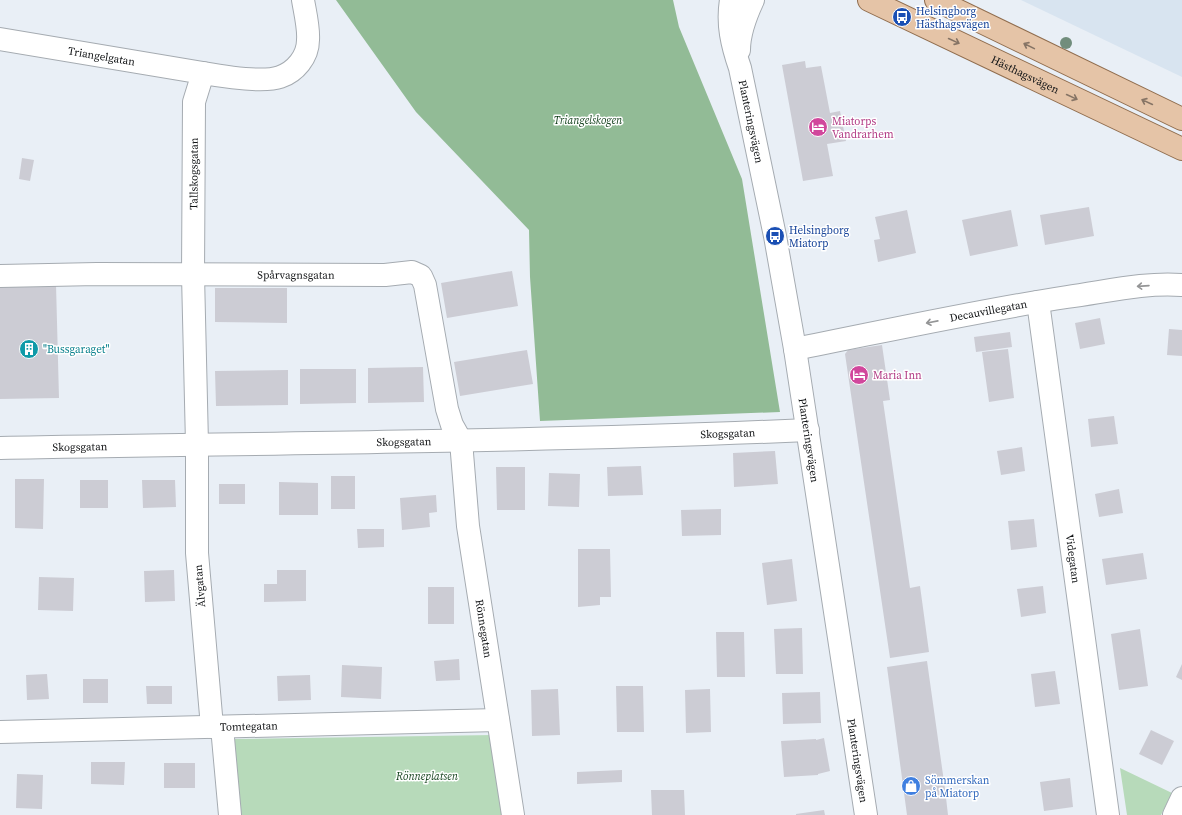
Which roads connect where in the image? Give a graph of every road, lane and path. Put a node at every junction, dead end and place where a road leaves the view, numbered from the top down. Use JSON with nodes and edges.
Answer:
{"nodes":[{"id":1,"x":303,"y":0,"type":"edge"},
{"id":2,"x":731,"y":0,"type":"edge"},
{"id":3,"x":753,"y":0,"type":"edge"},
{"id":4,"x":869,"y":0,"type":"edge"},
{"id":5,"x":936,"y":0,"type":"edge"},
{"id":6,"x":960,"y":5,"type":"edge"},
{"id":7,"x":0,"y":39,"type":"edge"},
{"id":8,"x":740,"y":68,"type":"junction"},
{"id":9,"x":203,"y":72,"type":"junction"},
{"id":10,"x":1182,"y":118,"type":"edge"},
{"id":11,"x":1182,"y":150,"type":"edge"},
{"id":12,"x":194,"y":275,"type":"junction"},
{"id":13,"x":0,"y":276,"type":"edge"},
{"id":14,"x":1182,"y":285,"type":"edge"},
{"id":15,"x":1038,"y":302,"type":"junction"},
{"id":16,"x":795,"y":349,"type":"junction"},
{"id":17,"x":808,"y":430,"type":"junction"},
{"id":18,"x":461,"y":441,"type":"junction"},
{"id":19,"x":197,"y":444,"type":"junction"},
{"id":20,"x":0,"y":448,"type":"edge"},
{"id":21,"x":498,"y":720,"type":"junction"},
{"id":22,"x":217,"y":727,"type":"junction"},
{"id":23,"x":0,"y":732,"type":"edge"},
{"id":24,"x":1182,"y":798,"type":"edge"},
{"id":25,"x":230,"y":815,"type":"edge"},
{"id":26,"x":513,"y":815,"type":"edge"},
{"id":27,"x":866,"y":815,"type":"edge"},
{"id":28,"x":1108,"y":815,"type":"edge"},
{"id":29,"x":1174,"y":815,"type":"edge"}],
"edges":[{"from":1,"to":9,"type":"street"},
{"from":2,"to":8,"type":"street","name":"Planteringsvägen"},
{"from":3,"to":8,"type":"street","name":"Planteringsvägen"},
{"from":4,"to":11,"type":"main road","name":"Hästhagsvägen","one_way":true},
{"from":5,"to":6,"type":"main road"},
{"from":10,"to":6,"type":"main road","one_way":true},
{"from":7,"to":9,"type":"street","name":"Triangelgatan"},
{"from":8,"to":16,"type":"street","name":"Planteringsvägen"},
{"from":9,"to":12,"type":"street","name":"Tallskogsgatan"},
{"from":12,"to":13,"type":"street","name":"Spårvagnsgatan"},
{"from":12,"to":18,"type":"street","name":"Spårvagnsgatan"},
{"from":12,"to":19,"type":"street","name":"Tallskogsgatan"},
{"from":14,"to":15,"type":"street","name":"Decauvillegatan","one_way":true},
{"from":15,"to":16,"type":"street","name":"Decauvillegatan","one_way":true},
{"from":15,"to":28,"type":"street","name":"Videgatan"},
{"from":16,"to":17,"type":"street","name":"Planteringsvägen"},
{"from":17,"to":18,"type":"street","name":"Skogsgatan"},
{"from":17,"to":27,"type":"street","name":"Planteringsvägen"},
{"from":18,"to":19,"type":"street","name":"Skogsgatan"},
{"from":18,"to":21,"type":"street","name":"Rönnegatan"},
{"from":19,"to":20,"type":"street","name":"Skogsgatan"},
{"from":19,"to":22,"type":"street","name":"Älvgatan"},
{"from":21,"to":22,"type":"street","name":"Tomtegatan"},
{"from":21,"to":26,"type":"street","name":"Rönnegatan"},
{"from":22,"to":23,"type":"street","name":"Tomtegatan"},
{"from":22,"to":25,"type":"street","name":"Älvgatan"},
{"from":24,"to":29,"type":"street"}]}
